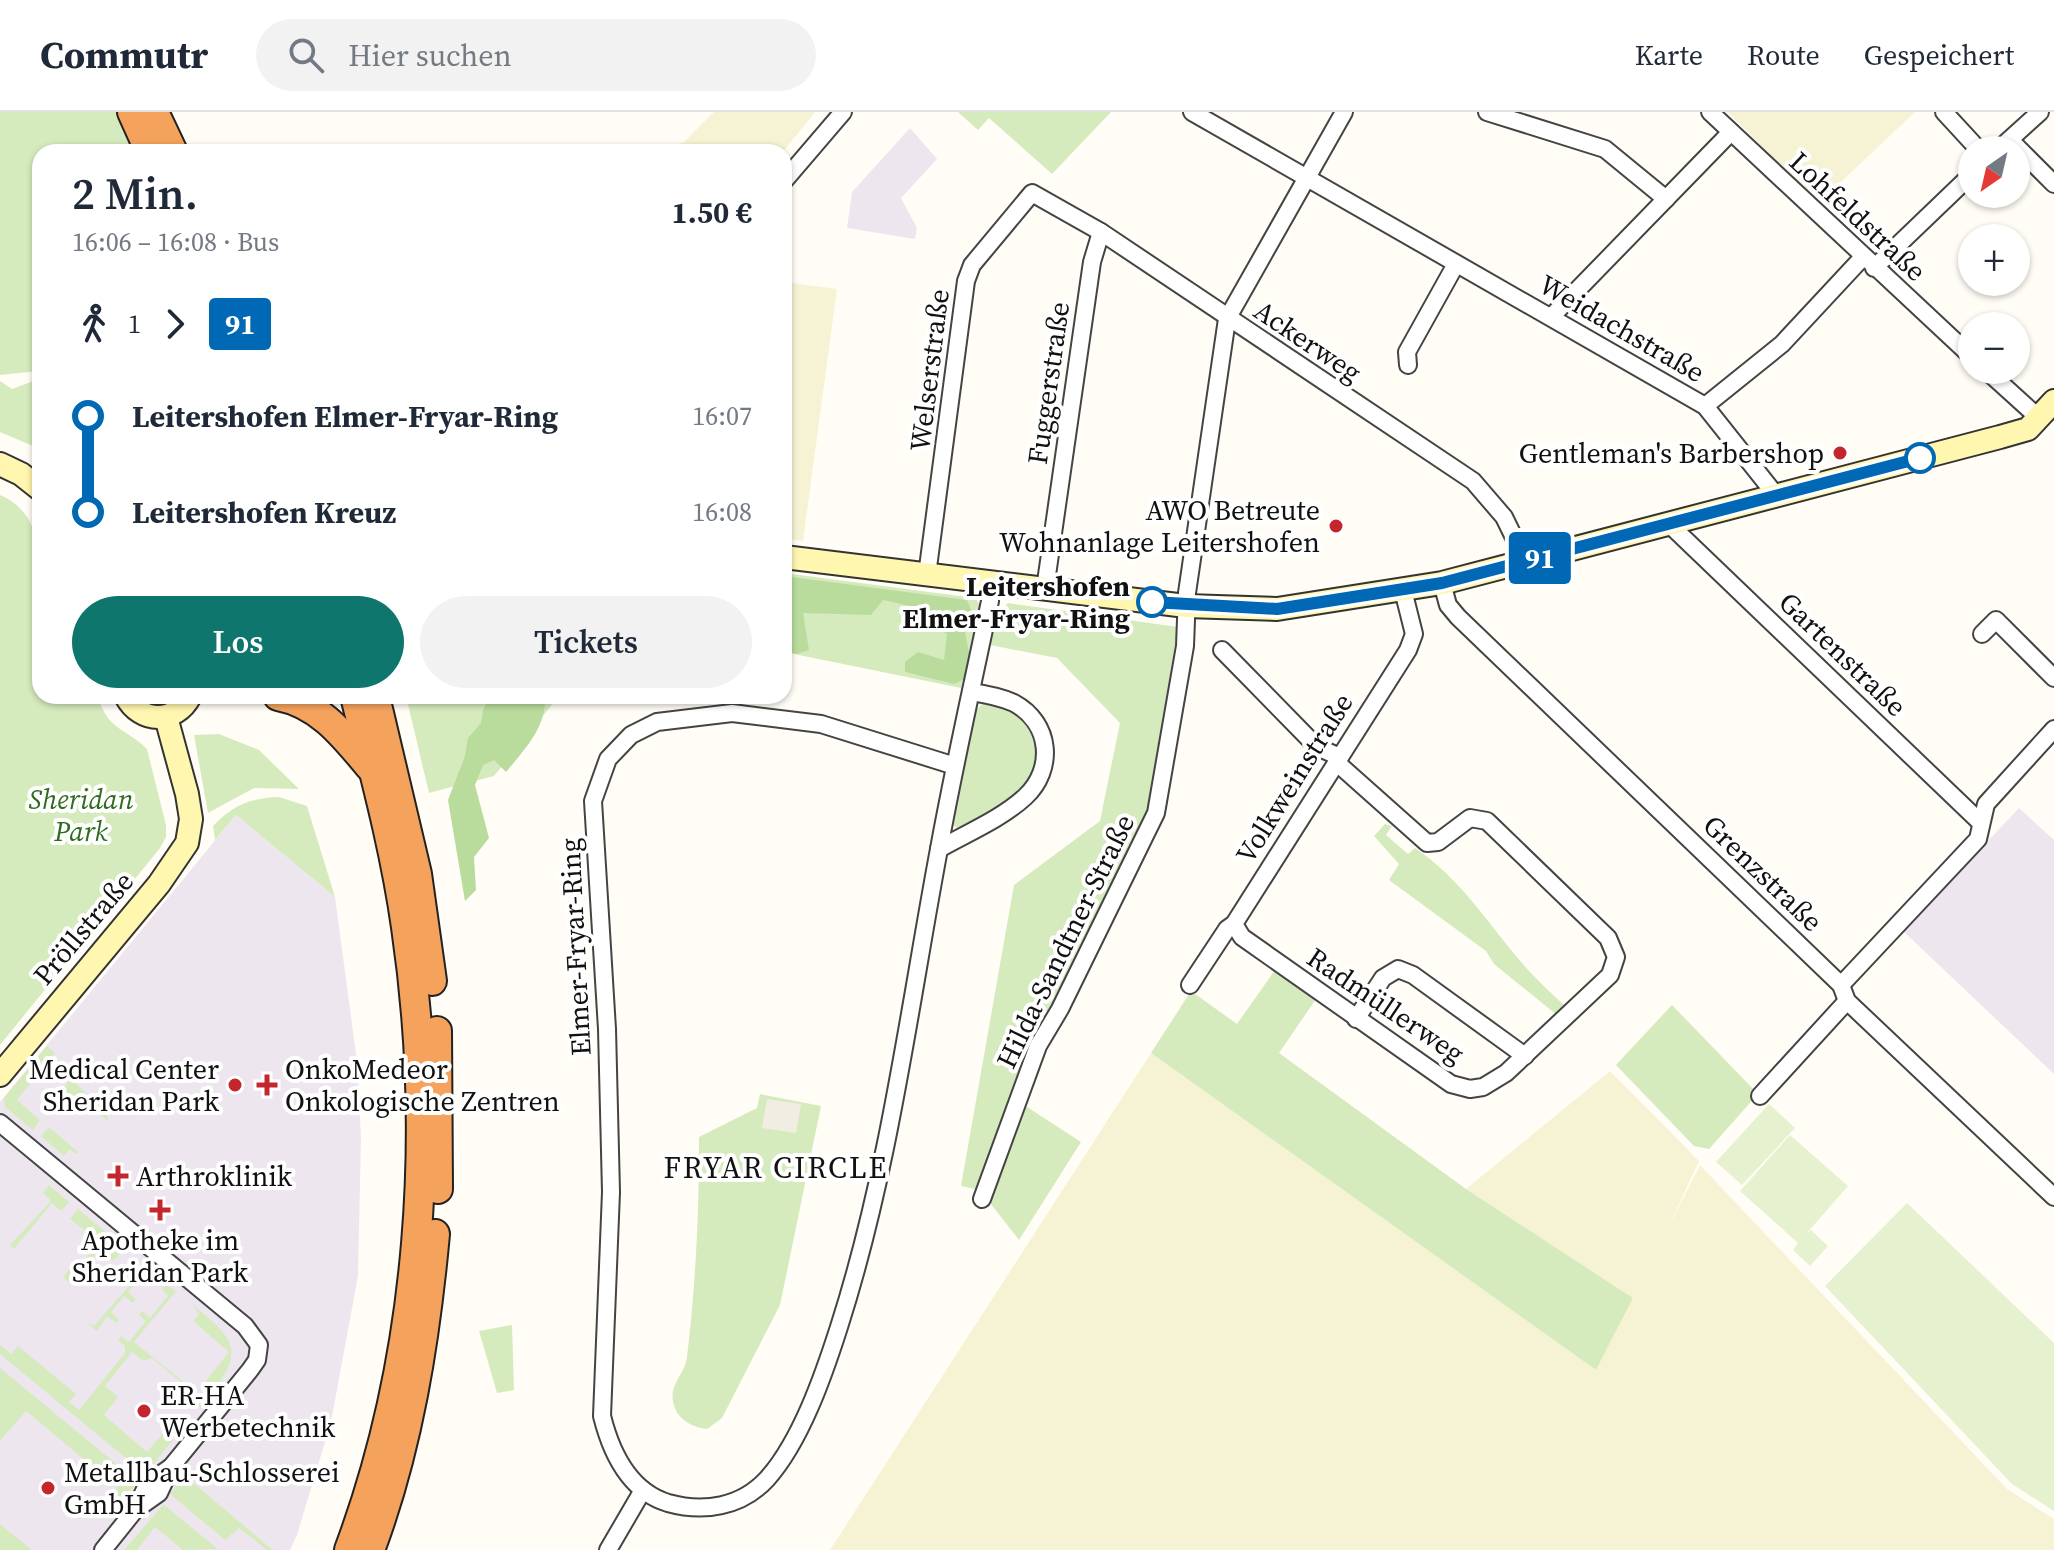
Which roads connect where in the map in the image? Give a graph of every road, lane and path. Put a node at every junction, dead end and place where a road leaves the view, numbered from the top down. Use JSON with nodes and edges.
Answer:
{"nodes":[{"id":1,"x":132,"y":112,"type":"edge"},
{"id":2,"x":154,"y":112,"type":"edge"},
{"id":3,"x":843,"y":112,"type":"edge"},
{"id":4,"x":1192,"y":112,"type":"edge"},
{"id":5,"x":1344,"y":112,"type":"edge"},
{"id":6,"x":1487,"y":112,"type":"edge"},
{"id":7,"x":1710,"y":112,"type":"edge"},
{"id":8,"x":1944,"y":112,"type":"edge"},
{"id":9,"x":2040,"y":112,"type":"edge"},
{"id":10,"x":1731,"y":132,"type":"junction"},
{"id":11,"x":1966,"y":136,"type":"edge"},
{"id":12,"x":2014,"y":136,"type":"edge"},
{"id":13,"x":146,"y":144,"type":"edge"},
{"id":14,"x":169,"y":144,"type":"edge"},
{"id":15,"x":2030,"y":165,"type":"edge"},
{"id":16,"x":792,"y":172,"type":"edge"},
{"id":17,"x":1306,"y":178,"type":"junction"},
{"id":18,"x":2054,"y":184,"type":"edge"},
{"id":19,"x":1958,"y":186,"type":"edge"},
{"id":20,"x":1032,"y":193,"type":"joint"},
{"id":21,"x":1666,"y":199,"type":"junction"},
{"id":22,"x":1101,"y":232,"type":"junction"},
{"id":23,"x":1868,"y":262,"type":"junction"},
{"id":24,"x":1456,"y":264,"type":"junction"},
{"id":25,"x":1552,"y":316,"type":"junction"},
{"id":26,"x":1227,"y":319,"type":"junction"},
{"id":27,"x":1958,"y":344,"type":"edge"},
{"id":28,"x":1408,"y":365,"type":"dead end"},
{"id":29,"x":2001,"y":384,"type":"edge"},
{"id":30,"x":2054,"y":401,"type":"edge"},
{"id":31,"x":1705,"y":406,"type":"junction"},
{"id":32,"x":2047,"y":426,"type":"edge"},
{"id":33,"x":0,"y":464,"type":"edge"},
{"id":34,"x":32,"y":483,"type":"edge"},
{"id":35,"x":1775,"y":494,"type":"junction"},
{"id":36,"x":1668,"y":523,"type":"junction"},
{"id":37,"x":792,"y":558,"type":"edge"},
{"id":38,"x":1526,"y":562,"type":"junction"},
{"id":39,"x":927,"y":575,"type":"junction"},
{"id":40,"x":1442,"y":583,"type":"junction"},
{"id":41,"x":1045,"y":589,"type":"junction"},
{"id":42,"x":1403,"y":590,"type":"junction"},
{"id":43,"x":990,"y":601,"type":"dead end"},
{"id":44,"x":1186,"y":606,"type":"junction"},
{"id":45,"x":1982,"y":634,"type":"dead end"},
{"id":46,"x":1222,"y":650,"type":"dead end"},
{"id":47,"x":2054,"y":678,"type":"edge"},
{"id":48,"x":971,"y":692,"type":"junction"},
{"id":49,"x":134,"y":704,"type":"edge"},
{"id":50,"x":185,"y":704,"type":"edge"},
{"id":51,"x":304,"y":704,"type":"edge"},
{"id":52,"x":357,"y":704,"type":"edge"},
{"id":53,"x":379,"y":704,"type":"edge"},
{"id":54,"x":166,"y":717,"type":"junction"},
{"id":55,"x":2054,"y":729,"type":"edge"},
{"id":56,"x":1338,"y":760,"type":"junction"},
{"id":57,"x":955,"y":766,"type":"junction"},
{"id":58,"x":373,"y":771,"type":"junction"},
{"id":59,"x":1981,"y":823,"type":"junction"},
{"id":60,"x":939,"y":849,"type":"junction"},
{"id":61,"x":1234,"y":924,"type":"junction"},
{"id":62,"x":1190,"y":985,"type":"dead end"},
{"id":63,"x":1841,"y":985,"type":"junction"},
{"id":64,"x":1847,"y":1001,"type":"junction"},
{"id":65,"x":1356,"y":1019,"type":"junction"},
{"id":66,"x":1525,"y":1056,"type":"junction"},
{"id":67,"x":0,"y":1075,"type":"edge"},
{"id":68,"x":1760,"y":1096,"type":"dead end"},
{"id":69,"x":0,"y":1123,"type":"edge"},
{"id":70,"x":2054,"y":1197,"type":"edge"},
{"id":71,"x":982,"y":1199,"type":"dead end"},
{"id":72,"x":643,"y":1490,"type":"junction"},
{"id":73,"x":103,"y":1550,"type":"edge"},
{"id":74,"x":349,"y":1550,"type":"edge"},
{"id":75,"x":370,"y":1550,"type":"edge"},
{"id":76,"x":608,"y":1550,"type":"edge"}],
"edges":[{"from":1,"to":13,"type":"highway"},
{"from":2,"to":14,"type":"highway"},
{"from":3,"to":16,"type":"street"},
{"from":4,"to":17,"type":"street","name":"Weidachstraße"},
{"from":5,"to":17,"type":"street"},
{"from":6,"to":21,"type":"street"},
{"from":7,"to":10,"type":"street","name":"Lohfeldstraße"},
{"from":8,"to":11,"type":"street"},
{"from":9,"to":12,"type":"street"},
{"from":10,"to":21,"type":"street"},
{"from":10,"to":23,"type":"street","name":"Lohfeldstraße"},
{"from":15,"to":18,"type":"street"},
{"from":17,"to":24,"type":"street","name":"Weidachstraße"},
{"from":17,"to":26,"type":"street"},
{"from":19,"to":23,"type":"street"},
{"from":20,"to":22,"type":"street","name":"Ackerweg"},
{"from":20,"to":39,"type":"street","name":"Welserstraße"},
{"from":21,"to":25,"type":"street"},
{"from":22,"to":26,"type":"street","name":"Ackerweg"},
{"from":22,"to":41,"type":"street","name":"Fuggerstraße"},
{"from":23,"to":27,"type":"street","name":"Lohfeldstraße"},
{"from":23,"to":31,"type":"street"},
{"from":24,"to":25,"type":"street","name":"Weidachstraße"},
{"from":24,"to":28,"type":"street"},
{"from":25,"to":31,"type":"street","name":"Weidachstraße"},
{"from":26,"to":38,"type":"street","name":"Ackerweg"},
{"from":26,"to":44,"type":"street","name":"Hilda-Sandtner-Straße"},
{"from":29,"to":32,"type":"street"},
{"from":30,"to":32,"type":"street"},
{"from":31,"to":35,"type":"street","name":"Weidachstraße"},
{"from":32,"to":35,"type":"street"},
{"from":33,"to":34,"type":"street"},
{"from":35,"to":36,"type":"street"},
{"from":36,"to":38,"type":"street"},
{"from":36,"to":59,"type":"street","name":"Gartenstraße"},
{"from":37,"to":39,"type":"street"},
{"from":38,"to":40,"type":"street"},
{"from":39,"to":41,"type":"street"},
{"from":40,"to":42,"type":"street"},
{"from":40,"to":63,"type":"street","name":"Grenzstraße"},
{"from":41,"to":44,"type":"street"},
{"from":42,"to":44,"type":"street"},
{"from":42,"to":56,"type":"street","name":"Volkweinstraße"},
{"from":43,"to":48,"type":"street","name":"Elmer-Fryar-Ring"},
{"from":44,"to":71,"type":"street","name":"Hilda-Sandtner-Straße"},
{"from":45,"to":47,"type":"street"},
{"from":46,"to":56,"type":"street"},
{"from":48,"to":57,"type":"street","name":"Elmer-Fryar-Ring"},
{"from":48,"to":60,"type":"street"},
{"from":49,"to":54,"type":"street"},
{"from":50,"to":54,"type":"street"},
{"from":51,"to":58,"type":"highway"},
{"from":52,"to":58,"type":"highway"},
{"from":53,"to":75,"type":"highway"},
{"from":54,"to":67,"type":"street","name":"Pröllstraße"},
{"from":55,"to":59,"type":"street"},
{"from":56,"to":61,"type":"street","name":"Volkweinstraße"},
{"from":56,"to":66,"type":"street","name":"Radmüllerweg"},
{"from":57,"to":60,"type":"street","name":"Elmer-Fryar-Ring"},
{"from":57,"to":72,"type":"street","name":"Elmer-Fryar-Ring"},
{"from":58,"to":74,"type":"highway"},
{"from":59,"to":63,"type":"street"},
{"from":60,"to":72,"type":"street","name":"Elmer-Fryar-Ring"},
{"from":61,"to":62,"type":"street","name":"Volkweinstraße"},
{"from":61,"to":65,"type":"street","name":"Radmüllerweg"},
{"from":63,"to":64,"type":"street","name":"Grenzstraße"},
{"from":64,"to":68,"type":"street"},
{"from":64,"to":70,"type":"street","name":"Grenzstraße"},
{"from":65,"to":66,"type":"street","name":"Radmüllerweg"},
{"from":65,"to":66,"type":"street"},
{"from":69,"to":73,"type":"street"},
{"from":72,"to":76,"type":"street"}]}
